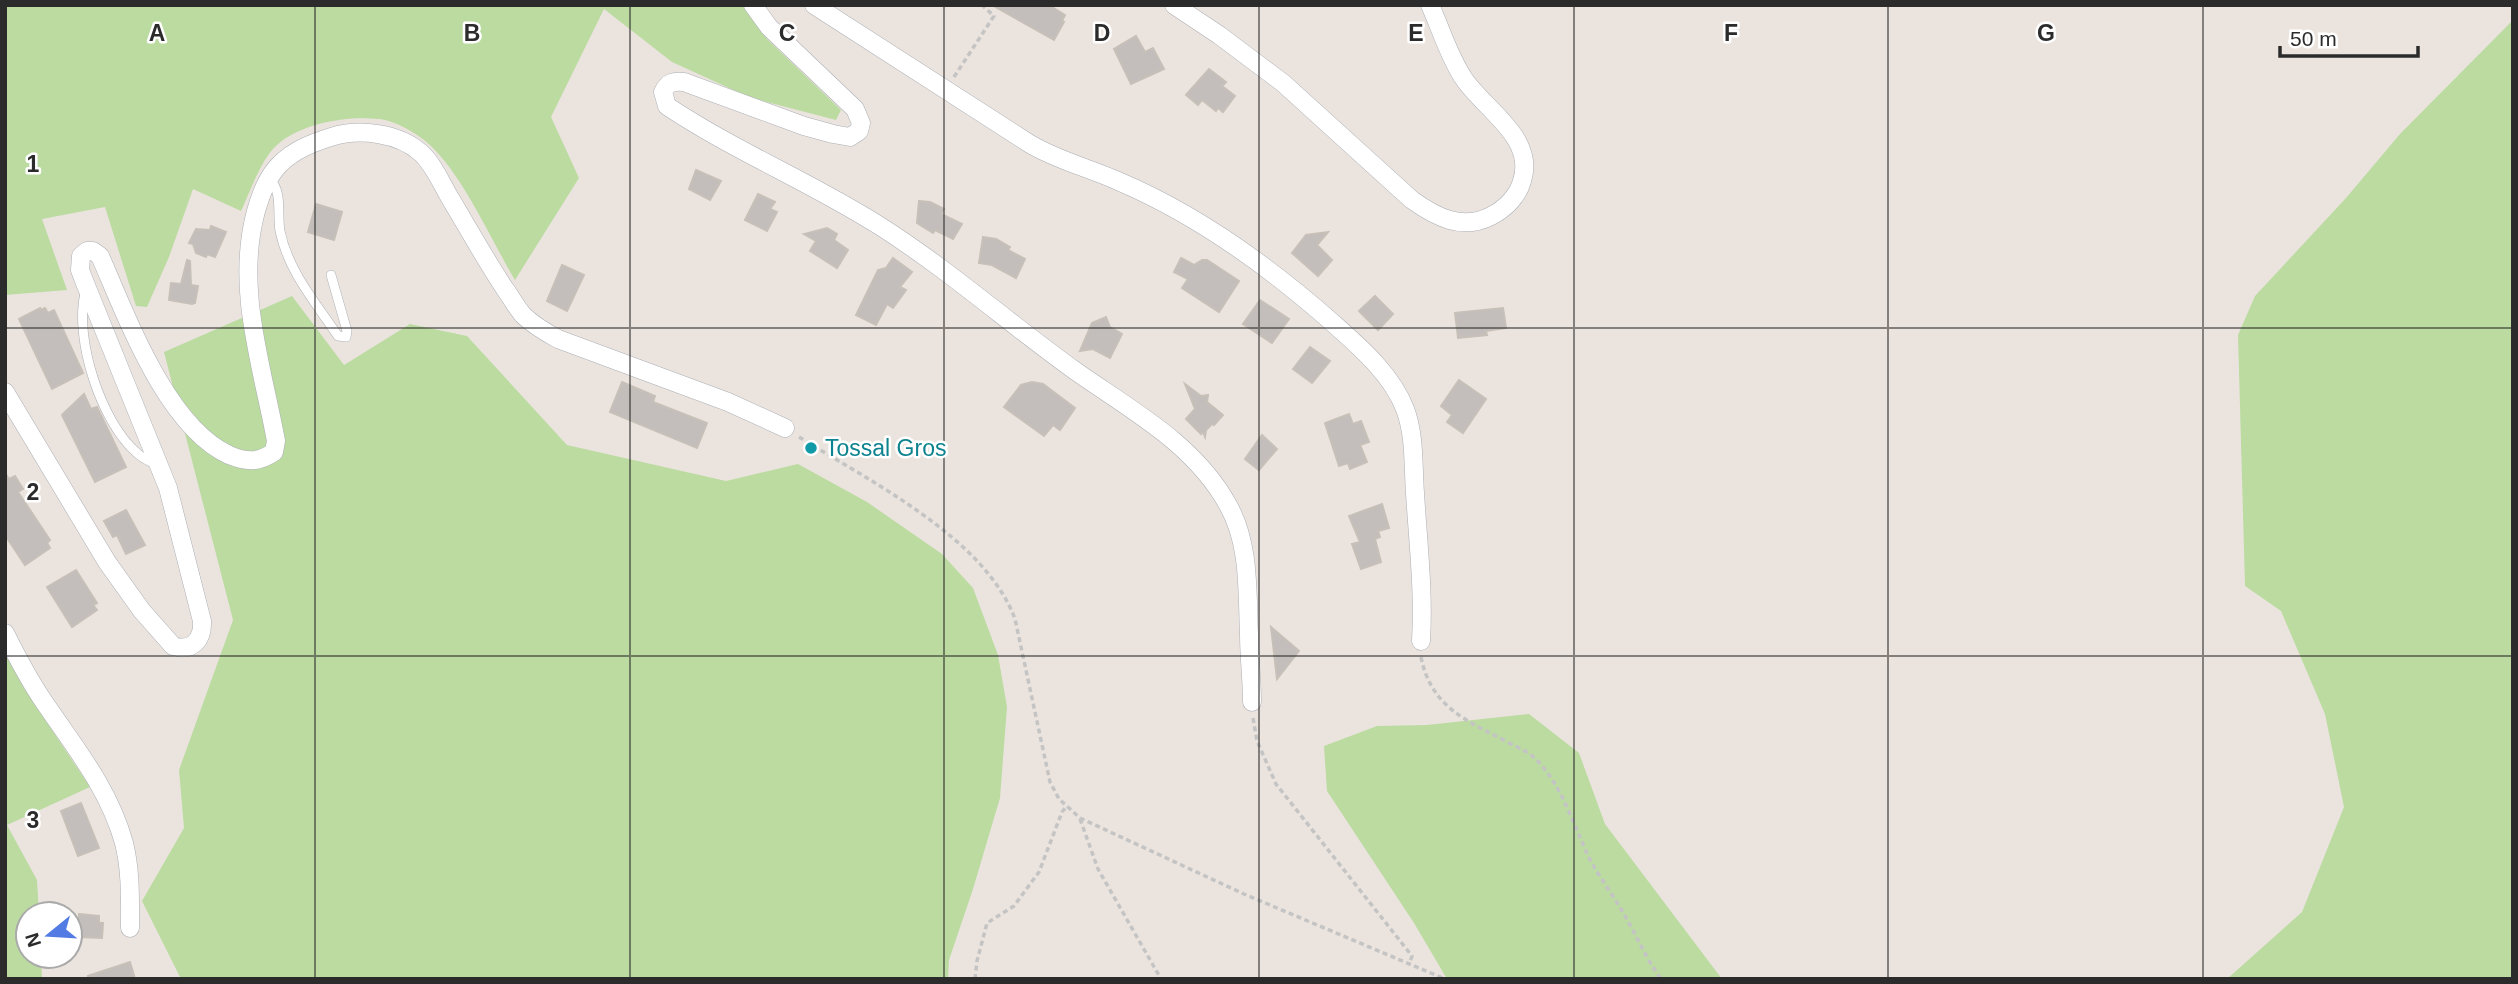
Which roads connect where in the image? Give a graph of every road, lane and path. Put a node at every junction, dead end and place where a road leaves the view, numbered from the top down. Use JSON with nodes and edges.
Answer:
{"nodes":[{"id":1,"x":753,"y":5,"type":"edge"},
{"id":2,"x":814,"y":5,"type":"edge"},
{"id":3,"x":982,"y":5,"type":"edge"},
{"id":4,"x":1174,"y":5,"type":"edge"},
{"id":5,"x":1430,"y":5,"type":"edge"},
{"id":6,"x":945,"y":90,"type":"junction"},
{"id":7,"x":268,"y":179,"type":"junction"},
{"id":8,"x":331,"y":275,"type":"dead end"},
{"id":9,"x":86,"y":288,"type":"junction"},
{"id":10,"x":5,"y":392,"type":"edge"},
{"id":11,"x":785,"y":428,"type":"joint"},
{"id":12,"x":160,"y":467,"type":"junction"},
{"id":13,"x":5,"y":633,"type":"edge"},
{"id":14,"x":1421,"y":641,"type":"joint"},
{"id":15,"x":1252,"y":702,"type":"joint"},
{"id":16,"x":1066,"y":807,"type":"junction"},
{"id":17,"x":1080,"y":818,"type":"junction"},
{"id":18,"x":130,"y":928,"type":"dead end"},
{"id":19,"x":1409,"y":964,"type":"junction"},
{"id":20,"x":975,"y":979,"type":"edge"},
{"id":21,"x":1161,"y":979,"type":"edge"},
{"id":22,"x":1445,"y":979,"type":"edge"},
{"id":23,"x":1661,"y":979,"type":"edge"}],
"edges":[{"from":1,"to":15,"type":"street"},
{"from":2,"to":6,"type":"street"},
{"from":3,"to":6,"type":"path"},
{"from":4,"to":5,"type":"street"},
{"from":6,"to":14,"type":"street"},
{"from":7,"to":8,"type":"lane"},
{"from":7,"to":9,"type":"street"},
{"from":7,"to":11,"type":"street"},
{"from":9,"to":12,"type":"street"},
{"from":9,"to":12,"type":"lane"},
{"from":10,"to":12,"type":"street"},
{"from":11,"to":16,"type":"path"},
{"from":13,"to":18,"type":"street"},
{"from":14,"to":23,"type":"path"},
{"from":15,"to":19,"type":"path"},
{"from":16,"to":17,"type":"path"},
{"from":16,"to":20,"type":"path"},
{"from":17,"to":19,"type":"path"},
{"from":17,"to":21,"type":"path"},
{"from":19,"to":22,"type":"path"}]}
